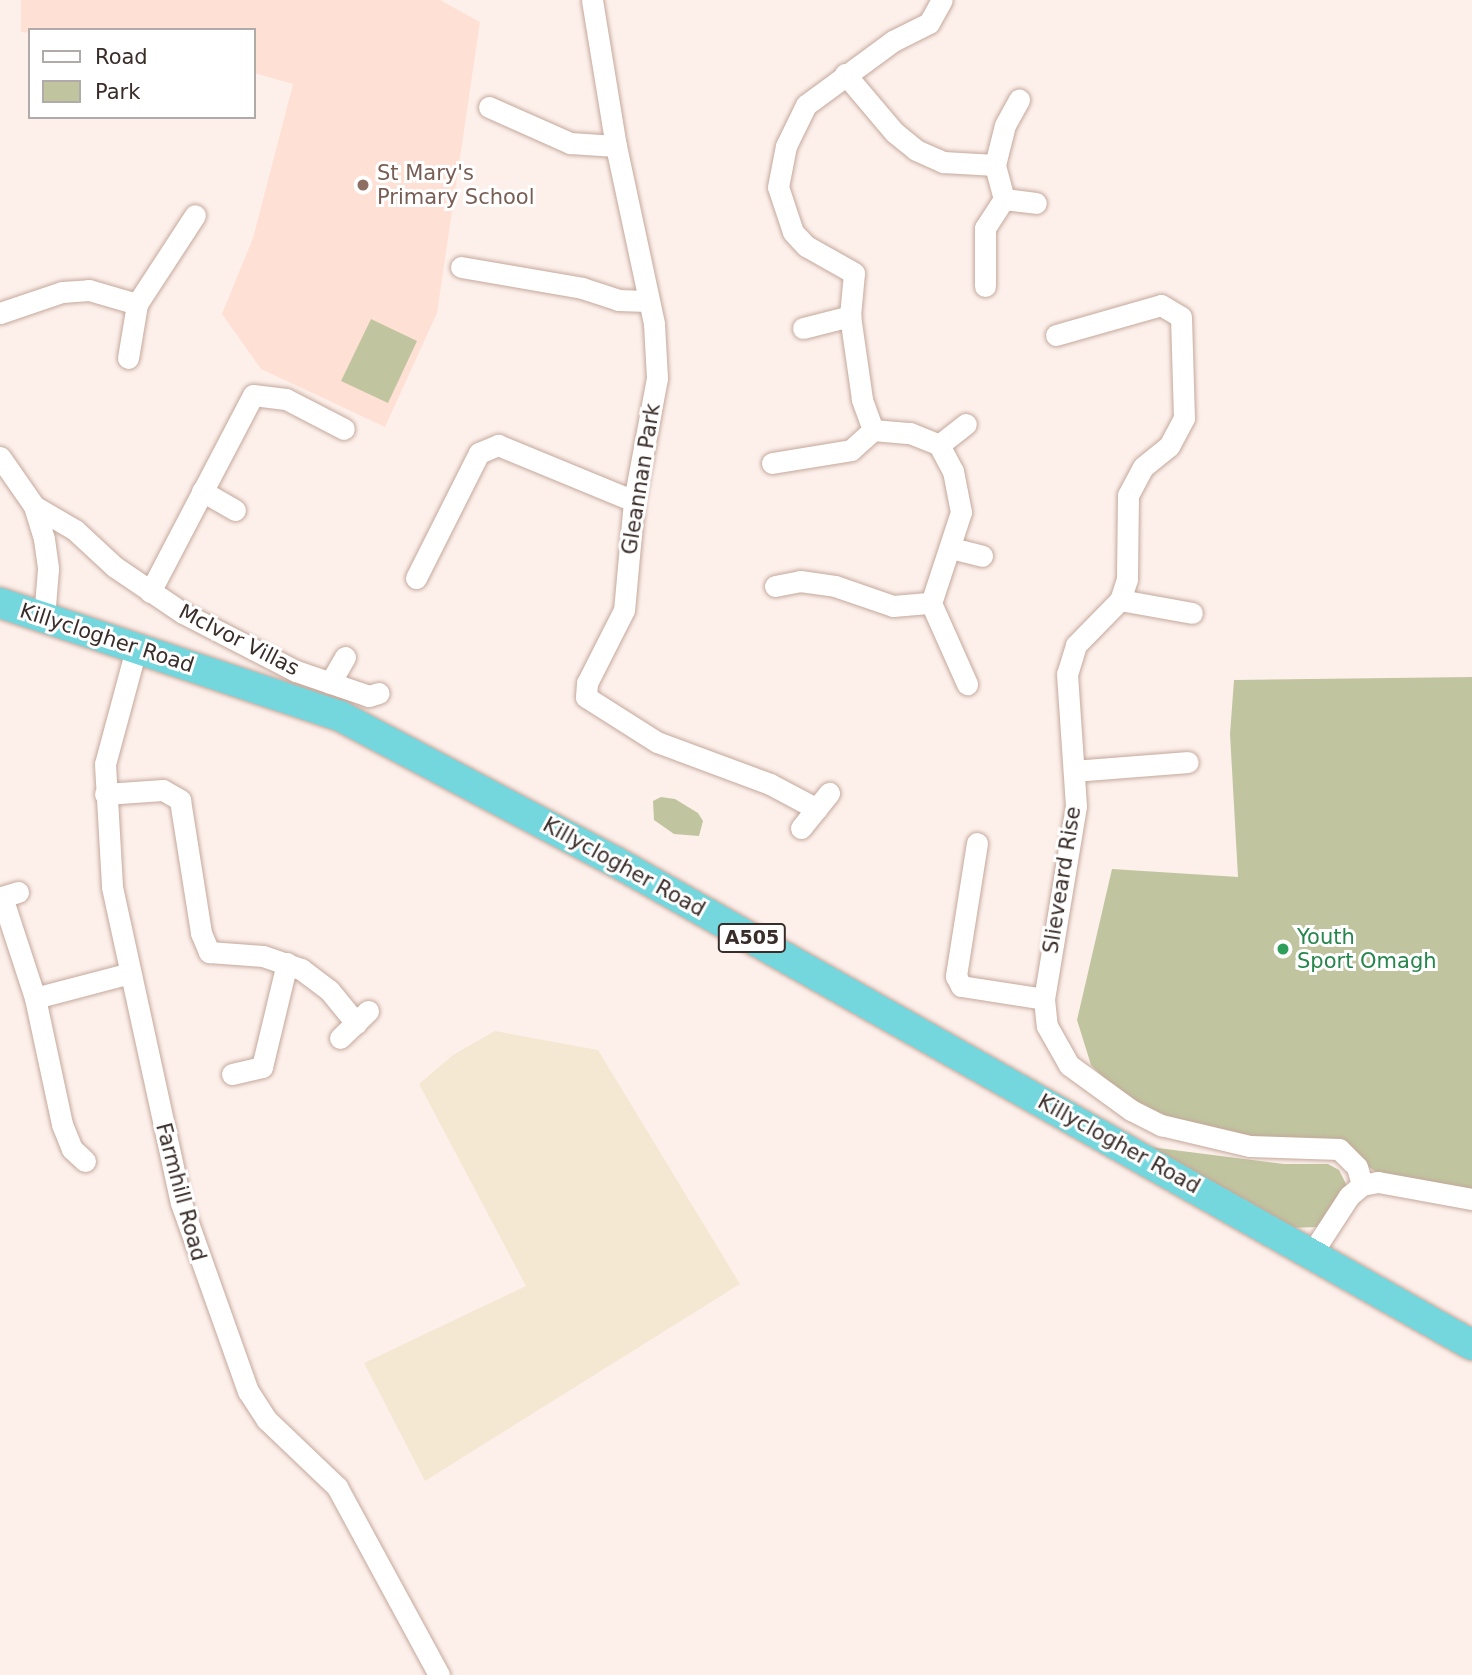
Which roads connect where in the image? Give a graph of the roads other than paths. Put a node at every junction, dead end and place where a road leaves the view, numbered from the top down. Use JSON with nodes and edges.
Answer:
{"nodes":[{"id":1,"x":592,"y":0,"type":"edge"},
{"id":2,"x":942,"y":0,"type":"edge"},
{"id":3,"x":845,"y":74,"type":"junction"},
{"id":4,"x":1019,"y":100,"type":"dead end"},
{"id":5,"x":489,"y":107,"type":"dead end"},
{"id":6,"x":615,"y":146,"type":"junction"},
{"id":7,"x":995,"y":165,"type":"junction"},
{"id":8,"x":1004,"y":199,"type":"junction"},
{"id":9,"x":1036,"y":203,"type":"dead end"},
{"id":10,"x":195,"y":215,"type":"dead end"},
{"id":11,"x":461,"y":267,"type":"dead end"},
{"id":12,"x":985,"y":286,"type":"dead end"},
{"id":13,"x":647,"y":301,"type":"junction"},
{"id":14,"x":137,"y":304,"type":"junction"},
{"id":15,"x":0,"y":313,"type":"edge"},
{"id":16,"x":850,"y":316,"type":"junction"},
{"id":17,"x":803,"y":328,"type":"dead end"},
{"id":18,"x":1056,"y":335,"type":"dead end"},
{"id":19,"x":128,"y":358,"type":"dead end"},
{"id":20,"x":966,"y":424,"type":"dead end"},
{"id":21,"x":344,"y":429,"type":"dead end"},
{"id":22,"x":873,"y":430,"type":"junction"},
{"id":23,"x":939,"y":445,"type":"junction"},
{"id":24,"x":772,"y":463,"type":"dead end"},
{"id":25,"x":2,"y":464,"type":"edge"},
{"id":26,"x":202,"y":491,"type":"junction"},
{"id":27,"x":634,"y":501,"type":"junction"},
{"id":28,"x":34,"y":506,"type":"junction"},
{"id":29,"x":235,"y":510,"type":"dead end"},
{"id":30,"x":951,"y":548,"type":"junction"},
{"id":31,"x":982,"y":556,"type":"dead end"},
{"id":32,"x":416,"y":578,"type":"dead end"},
{"id":33,"x":775,"y":586,"type":"dead end"},
{"id":34,"x":150,"y":592,"type":"junction"},
{"id":35,"x":1120,"y":600,"type":"junction"},
{"id":36,"x":0,"y":603,"type":"edge"},
{"id":37,"x":931,"y":603,"type":"junction"},
{"id":38,"x":1192,"y":613,"type":"dead end"},
{"id":39,"x":44,"y":619,"type":"junction"},
{"id":40,"x":136,"y":649,"type":"junction"},
{"id":41,"x":345,"y":657,"type":"dead end"},
{"id":42,"x":330,"y":684,"type":"junction"},
{"id":43,"x":967,"y":684,"type":"dead end"},
{"id":44,"x":379,"y":693,"type":"dead end"},
{"id":45,"x":1188,"y":762,"type":"dead end"},
{"id":46,"x":1074,"y":771,"type":"junction"},
{"id":47,"x":104,"y":794,"type":"junction"},
{"id":48,"x":801,"y":828,"type":"dead end"},
{"id":49,"x":977,"y":843,"type":"dead end"},
{"id":50,"x":18,"y":892,"type":"dead end"},
{"id":51,"x":287,"y":963,"type":"junction"},
{"id":52,"x":130,"y":973,"type":"junction"},
{"id":53,"x":35,"y":998,"type":"junction"},
{"id":54,"x":1044,"y":999,"type":"junction"},
{"id":55,"x":340,"y":1038,"type":"dead end"},
{"id":56,"x":232,"y":1074,"type":"dead end"},
{"id":57,"x":85,"y":1161,"type":"dead end"},
{"id":58,"x":1362,"y":1185,"type":"junction"},
{"id":59,"x":1472,"y":1199,"type":"edge"},
{"id":60,"x":1312,"y":1252,"type":"junction"},
{"id":61,"x":1472,"y":1345,"type":"edge"},
{"id":62,"x":439,"y":1675,"type":"edge"}],
"edges":[{"from":1,"to":6,"type":"street","name":"Gleannan Park"},
{"from":2,"to":3,"type":"street"},
{"from":3,"to":7,"type":"street"},
{"from":3,"to":16,"type":"street"},
{"from":4,"to":7,"type":"street"},
{"from":5,"to":6,"type":"street"},
{"from":6,"to":13,"type":"street","name":"Gleannan Park"},
{"from":7,"to":8,"type":"street"},
{"from":8,"to":9,"type":"street"},
{"from":8,"to":12,"type":"street"},
{"from":10,"to":14,"type":"street"},
{"from":11,"to":13,"type":"street"},
{"from":13,"to":27,"type":"street","name":"Gleannan Park"},
{"from":14,"to":15,"type":"street"},
{"from":14,"to":19,"type":"street"},
{"from":16,"to":17,"type":"street"},
{"from":16,"to":22,"type":"street"},
{"from":18,"to":35,"type":"street"},
{"from":20,"to":23,"type":"street"},
{"from":21,"to":26,"type":"street"},
{"from":22,"to":23,"type":"street"},
{"from":22,"to":24,"type":"street"},
{"from":23,"to":30,"type":"street"},
{"from":25,"to":28,"type":"street"},
{"from":26,"to":29,"type":"street"},
{"from":26,"to":34,"type":"street"},
{"from":27,"to":32,"type":"street"},
{"from":27,"to":48,"type":"street","name":"Gleannan Park"},
{"from":28,"to":34,"type":"street","name":"McIvor Villas"},
{"from":28,"to":39,"type":"street"},
{"from":30,"to":31,"type":"street"},
{"from":30,"to":37,"type":"street"},
{"from":33,"to":37,"type":"street"},
{"from":34,"to":42,"type":"street","name":"McIvor Villas"},
{"from":35,"to":38,"type":"street"},
{"from":35,"to":46,"type":"street","name":"Slieveard Rise"},
{"from":36,"to":39,"type":"highway","name":"Killyclogher Road","number":"A505"},
{"from":37,"to":43,"type":"street"},
{"from":39,"to":40,"type":"highway","name":"Killyclogher Road","number":"A505"},
{"from":40,"to":47,"type":"street","name":"Farmhill Road"},
{"from":40,"to":60,"type":"highway","name":"Killyclogher Road","number":"A505"},
{"from":41,"to":42,"type":"street"},
{"from":42,"to":44,"type":"street","name":"McIvor Villas"},
{"from":45,"to":46,"type":"street"},
{"from":46,"to":54,"type":"street","name":"Slieveard Rise"},
{"from":47,"to":51,"type":"street"},
{"from":47,"to":52,"type":"street","name":"Farmhill Road"},
{"from":49,"to":54,"type":"street"},
{"from":50,"to":53,"type":"street"},
{"from":51,"to":55,"type":"street"},
{"from":51,"to":56,"type":"street"},
{"from":52,"to":53,"type":"street"},
{"from":52,"to":62,"type":"street","name":"Farmhill Road"},
{"from":53,"to":57,"type":"street"},
{"from":54,"to":58,"type":"street","name":"Slieveard Rise"},
{"from":58,"to":59,"type":"street"},
{"from":58,"to":60,"type":"street"},
{"from":60,"to":61,"type":"highway","name":"Killyclogher Road","number":"A505"}]}
